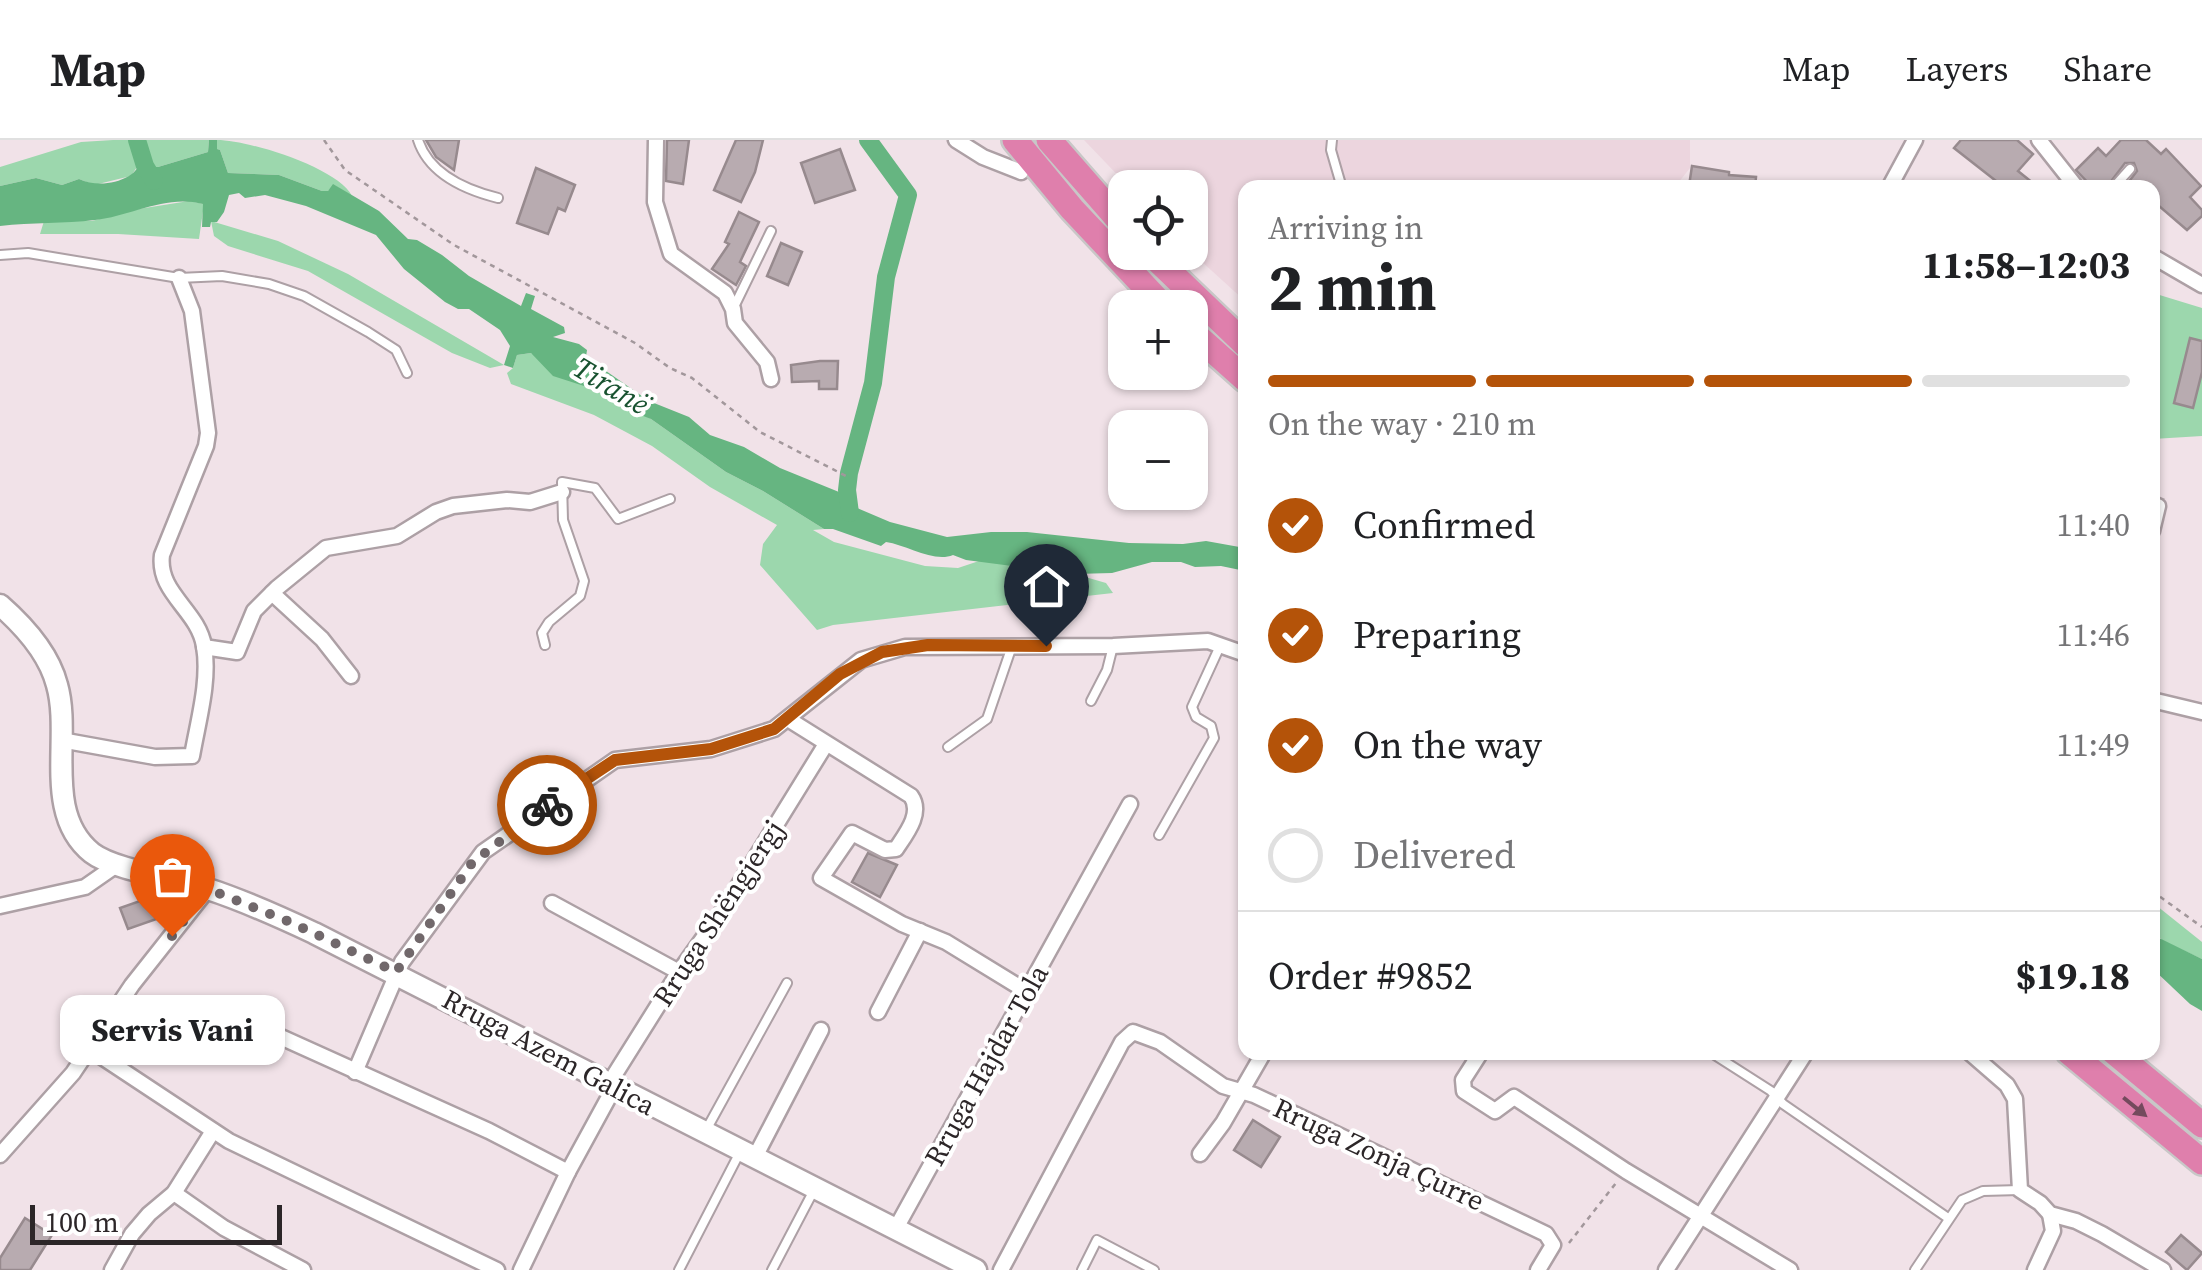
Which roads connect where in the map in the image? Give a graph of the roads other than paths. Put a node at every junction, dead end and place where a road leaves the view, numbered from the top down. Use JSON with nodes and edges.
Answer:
{"nodes":[{"id":1,"x":418,"y":140,"type":"edge"},
{"id":2,"x":656,"y":140,"type":"edge"},
{"id":3,"x":956,"y":140,"type":"edge"},
{"id":4,"x":1000,"y":140,"type":"edge"},
{"id":5,"x":1016,"y":140,"type":"edge"},
{"id":6,"x":1050,"y":140,"type":"edge"},
{"id":7,"x":1066,"y":140,"type":"edge"},
{"id":8,"x":1332,"y":140,"type":"edge"},
{"id":9,"x":1915,"y":140,"type":"edge"},
{"id":10,"x":2039,"y":140,"type":"edge"},
{"id":11,"x":2130,"y":169,"type":"dead end"},
{"id":12,"x":1021,"y":172,"type":"dead end"},
{"id":13,"x":1340,"y":180,"type":"edge"},
{"id":14,"x":1893,"y":180,"type":"edge"},
{"id":15,"x":2071,"y":180,"type":"edge"},
{"id":16,"x":2120,"y":180,"type":"edge"},
{"id":17,"x":1108,"y":190,"type":"edge"},
{"id":18,"x":498,"y":198,"type":"dead end"},
{"id":19,"x":1108,"y":207,"type":"edge"},
{"id":20,"x":771,"y":230,"type":"dead end"},
{"id":21,"x":0,"y":255,"type":"edge"},
{"id":22,"x":2160,"y":261,"type":"edge"},
{"id":23,"x":1169,"y":270,"type":"edge"},
{"id":24,"x":179,"y":278,"type":"junction"},
{"id":25,"x":1140,"y":282,"type":"junction"},
{"id":26,"x":2202,"y":286,"type":"edge"},
{"id":27,"x":1148,"y":290,"type":"edge"},
{"id":28,"x":733,"y":309,"type":"junction"},
{"id":29,"x":1238,"y":337,"type":"edge"},
{"id":30,"x":1208,"y":346,"type":"edge"},
{"id":31,"x":1238,"y":373,"type":"edge"},
{"id":32,"x":408,"y":374,"type":"dead end"},
{"id":33,"x":771,"y":379,"type":"dead end"},
{"id":34,"x":562,"y":492,"type":"junction"},
{"id":35,"x":670,"y":499,"type":"dead end"},
{"id":36,"x":272,"y":593,"type":"junction"},
{"id":37,"x":0,"y":605,"type":"edge"},
{"id":38,"x":1221,"y":644,"type":"junction"},
{"id":39,"x":545,"y":645,"type":"dead end"},
{"id":40,"x":1012,"y":646,"type":"junction"},
{"id":41,"x":1114,"y":646,"type":"junction"},
{"id":42,"x":204,"y":647,"type":"junction"},
{"id":43,"x":1238,"y":651,"type":"edge"},
{"id":44,"x":351,"y":676,"type":"dead end"},
{"id":45,"x":1091,"y":701,"type":"dead end"},
{"id":46,"x":2160,"y":702,"type":"edge"},
{"id":47,"x":2202,"y":712,"type":"edge"},
{"id":48,"x":788,"y":719,"type":"junction"},
{"id":49,"x":61,"y":740,"type":"junction"},
{"id":50,"x":826,"y":744,"type":"junction"},
{"id":51,"x":948,"y":747,"type":"dead end"},
{"id":52,"x":1130,"y":804,"type":"dead end"},
{"id":53,"x":1159,"y":835,"type":"dead end"},
{"id":54,"x":118,"y":864,"type":"junction"},
{"id":55,"x":208,"y":889,"type":"junction"},
{"id":56,"x":552,"y":903,"type":"dead end"},
{"id":57,"x":0,"y":906,"type":"edge"},
{"id":58,"x":920,"y":931,"type":"junction"},
{"id":59,"x":396,"y":972,"type":"junction"},
{"id":60,"x":679,"y":972,"type":"junction"},
{"id":61,"x":788,"y":983,"type":"dead end"},
{"id":62,"x":1026,"y":992,"type":"junction"},
{"id":63,"x":878,"y":1012,"type":"dead end"},
{"id":64,"x":254,"y":1025,"type":"dead end"},
{"id":65,"x":821,"y":1030,"type":"dead end"},
{"id":66,"x":90,"y":1049,"type":"junction"},
{"id":67,"x":1259,"y":1060,"type":"edge"},
{"id":68,"x":1476,"y":1060,"type":"edge"},
{"id":69,"x":1722,"y":1060,"type":"edge"},
{"id":70,"x":1801,"y":1060,"type":"edge"},
{"id":71,"x":1978,"y":1060,"type":"edge"},
{"id":72,"x":2078,"y":1060,"type":"edge"},
{"id":73,"x":2124,"y":1060,"type":"edge"},
{"id":74,"x":355,"y":1072,"type":"junction"},
{"id":75,"x":613,"y":1084,"type":"junction"},
{"id":76,"x":1240,"y":1091,"type":"junction"},
{"id":77,"x":1778,"y":1098,"type":"junction"},
{"id":78,"x":2202,"y":1125,"type":"edge"},
{"id":79,"x":214,"y":1132,"type":"junction"},
{"id":80,"x":704,"y":1134,"type":"junction"},
{"id":81,"x":1200,"y":1154,"type":"dead end"},
{"id":82,"x":747,"y":1155,"type":"junction"},
{"id":83,"x":0,"y":1156,"type":"edge"},
{"id":84,"x":2202,"y":1162,"type":"edge"},
{"id":85,"x":568,"y":1172,"type":"junction"},
{"id":86,"x":814,"y":1189,"type":"junction"},
{"id":87,"x":2020,"y":1190,"type":"junction"},
{"id":88,"x":174,"y":1193,"type":"junction"},
{"id":89,"x":2050,"y":1214,"type":"junction"},
{"id":90,"x":1700,"y":1216,"type":"junction"},
{"id":91,"x":1948,"y":1218,"type":"junction"},
{"id":92,"x":895,"y":1230,"type":"junction"},
{"id":93,"x":112,"y":1270,"type":"edge"},
{"id":94,"x":303,"y":1270,"type":"edge"},
{"id":95,"x":497,"y":1270,"type":"edge"},
{"id":96,"x":521,"y":1270,"type":"edge"},
{"id":97,"x":679,"y":1270,"type":"edge"},
{"id":98,"x":772,"y":1270,"type":"edge"},
{"id":99,"x":976,"y":1270,"type":"edge"},
{"id":100,"x":1001,"y":1270,"type":"edge"},
{"id":101,"x":1082,"y":1270,"type":"edge"},
{"id":102,"x":1154,"y":1270,"type":"edge"},
{"id":103,"x":1538,"y":1270,"type":"edge"},
{"id":104,"x":1666,"y":1270,"type":"edge"},
{"id":105,"x":1790,"y":1270,"type":"edge"},
{"id":106,"x":1915,"y":1270,"type":"edge"},
{"id":107,"x":2035,"y":1270,"type":"edge"},
{"id":108,"x":2163,"y":1270,"type":"edge"}],
"edges":[{"from":1,"to":18,"type":"lane"},
{"from":2,"to":28,"type":"street"},
{"from":3,"to":12,"type":"street"},
{"from":4,"to":25,"type":"highway"},
{"from":5,"to":25,"type":"highway"},
{"from":6,"to":19,"type":"highway"},
{"from":7,"to":17,"type":"highway"},
{"from":8,"to":13,"type":"lane"},
{"from":9,"to":14,"type":"street"},
{"from":10,"to":15,"type":"street"},
{"from":11,"to":16,"type":"lane"},
{"from":20,"to":28,"type":"lane"},
{"from":21,"to":24,"type":"lane"},
{"from":22,"to":26,"type":"street"},
{"from":23,"to":29,"type":"highway"},
{"from":24,"to":32,"type":"lane"},
{"from":24,"to":42,"type":"street"},
{"from":25,"to":27,"type":"highway"},
{"from":28,"to":33,"type":"street"},
{"from":30,"to":31,"type":"highway"},
{"from":34,"to":35,"type":"lane"},
{"from":34,"to":36,"type":"street"},
{"from":34,"to":39,"type":"lane"},
{"from":36,"to":42,"type":"street"},
{"from":36,"to":44,"type":"street"},
{"from":37,"to":49,"type":"main road","name":"Rruga Azem Galica"},
{"from":38,"to":41,"type":"street"},
{"from":38,"to":43,"type":"street"},
{"from":38,"to":53,"type":"lane"},
{"from":40,"to":41,"type":"street"},
{"from":40,"to":48,"type":"street"},
{"from":40,"to":51,"type":"lane"},
{"from":41,"to":45,"type":"lane"},
{"from":42,"to":49,"type":"street"},
{"from":46,"to":47,"type":"street"},
{"from":48,"to":50,"type":"street"},
{"from":48,"to":59,"type":"street"},
{"from":49,"to":54,"type":"main road","name":"Rruga Azem Galica"},
{"from":50,"to":58,"type":"street"},
{"from":50,"to":60,"type":"street","name":"Rruga Shëngjergj"},
{"from":52,"to":62,"type":"street","name":"Rruga Hajdar Tola"},
{"from":54,"to":55,"type":"main road","name":"Rruga Azem Galica"},
{"from":54,"to":57,"type":"street"},
{"from":55,"to":59,"type":"main road","name":"Rruga Azem Galica"},
{"from":55,"to":66,"type":"street"},
{"from":56,"to":60,"type":"street"},
{"from":58,"to":62,"type":"street"},
{"from":58,"to":63,"type":"street"},
{"from":59,"to":74,"type":"street"},
{"from":59,"to":75,"type":"main road","name":"Rruga Azem Galica"},
{"from":60,"to":75,"type":"street","name":"Rruga Shëngjergj"},
{"from":61,"to":80,"type":"lane"},
{"from":62,"to":92,"type":"street","name":"Rruga Hajdar Tola"},
{"from":64,"to":74,"type":"street"},
{"from":65,"to":82,"type":"street"},
{"from":66,"to":79,"type":"street"},
{"from":66,"to":83,"type":"street"},
{"from":67,"to":76,"type":"street"},
{"from":68,"to":90,"type":"street"},
{"from":69,"to":77,"type":"lane"},
{"from":70,"to":77,"type":"street"},
{"from":71,"to":87,"type":"street"},
{"from":72,"to":84,"type":"highway","one_way":true},
{"from":73,"to":78,"type":"highway"},
{"from":74,"to":85,"type":"street"},
{"from":75,"to":80,"type":"main road","name":"Rruga Azem Galica"},
{"from":75,"to":85,"type":"street","name":"Rruga Shëngjergj"},
{"from":76,"to":81,"type":"street","name":"Rruga Zonja Çurre"},
{"from":76,"to":100,"type":"street"},
{"from":76,"to":103,"type":"street","name":"Rruga Zonja Çurre"},
{"from":77,"to":90,"type":"street"},
{"from":77,"to":91,"type":"lane"},
{"from":79,"to":88,"type":"street"},
{"from":79,"to":95,"type":"street"},
{"from":80,"to":82,"type":"main road","name":"Rruga Azem Galica"},
{"from":82,"to":86,"type":"main road","name":"Rruga Azem Galica"},
{"from":82,"to":97,"type":"lane"},
{"from":85,"to":96,"type":"street","name":"Rruga Shëngjergj"},
{"from":86,"to":92,"type":"main road","name":"Rruga Azem Galica"},
{"from":86,"to":98,"type":"lane"},
{"from":87,"to":89,"type":"street"},
{"from":87,"to":91,"type":"lane"},
{"from":88,"to":93,"type":"street"},
{"from":88,"to":94,"type":"street"},
{"from":89,"to":107,"type":"street"},
{"from":89,"to":108,"type":"street"},
{"from":90,"to":104,"type":"street"},
{"from":90,"to":105,"type":"street"},
{"from":91,"to":106,"type":"lane"},
{"from":92,"to":99,"type":"main road","name":"Rruga Azem Galica"},
{"from":101,"to":102,"type":"lane"}]}
